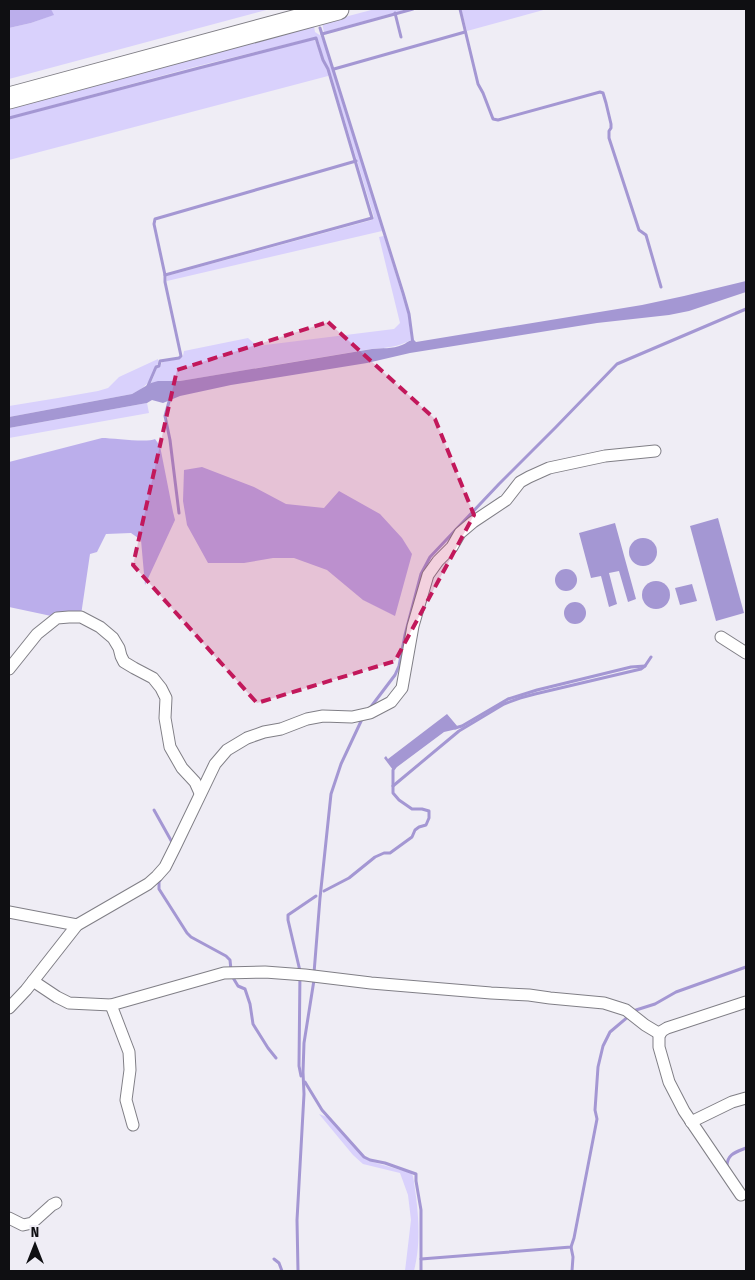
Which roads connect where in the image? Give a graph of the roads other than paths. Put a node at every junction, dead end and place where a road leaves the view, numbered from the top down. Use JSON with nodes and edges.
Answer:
{"nodes":[{"id":1,"x":297,"y":9,"type":"edge"},
{"id":2,"x":338,"y":9,"type":"edge"},
{"id":3,"x":9,"y":86,"type":"edge"},
{"id":4,"x":9,"y":98,"type":"edge"},
{"id":5,"x":655,"y":451,"type":"dead end"},
{"id":6,"x":721,"y":637,"type":"dead end"},
{"id":7,"x":746,"y":653,"type":"edge"},
{"id":8,"x":9,"y":669,"type":"edge"},
{"id":9,"x":200,"y":792,"type":"junction"},
{"id":10,"x":9,"y":912,"type":"edge"},
{"id":11,"x":76,"y":925,"type":"junction"},
{"id":12,"x":33,"y":981,"type":"junction"},
{"id":13,"x":746,"y":1002,"type":"edge"},
{"id":14,"x":111,"y":1005,"type":"junction"},
{"id":15,"x":9,"y":1008,"type":"edge"},
{"id":16,"x":660,"y":1034,"type":"junction"},
{"id":17,"x":746,"y":1098,"type":"edge"},
{"id":18,"x":691,"y":1122,"type":"junction"},
{"id":19,"x":134,"y":1125,"type":"dead end"},
{"id":20,"x":741,"y":1195,"type":"dead end"},
{"id":21,"x":56,"y":1203,"type":"dead end"},
{"id":22,"x":9,"y":1218,"type":"edge"}],
"edges":[{"from":1,"to":3,"type":"highway"},
{"from":2,"to":4,"type":"highway"},
{"from":5,"to":9,"type":"street"},
{"from":6,"to":7,"type":"street"},
{"from":8,"to":9,"type":"street"},
{"from":9,"to":11,"type":"street"},
{"from":10,"to":11,"type":"street"},
{"from":11,"to":12,"type":"street"},
{"from":12,"to":14,"type":"street"},
{"from":12,"to":15,"type":"street"},
{"from":13,"to":16,"type":"street"},
{"from":14,"to":16,"type":"street"},
{"from":14,"to":19,"type":"street"},
{"from":16,"to":18,"type":"street"},
{"from":17,"to":18,"type":"street"},
{"from":18,"to":20,"type":"street"},
{"from":21,"to":22,"type":"street"}]}
